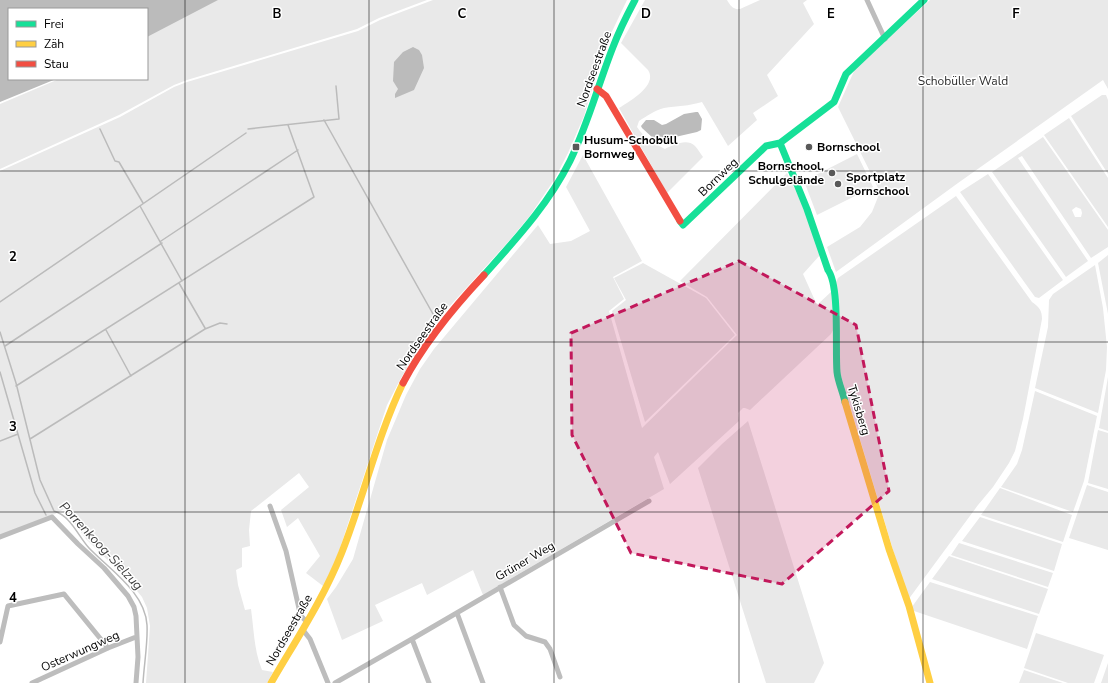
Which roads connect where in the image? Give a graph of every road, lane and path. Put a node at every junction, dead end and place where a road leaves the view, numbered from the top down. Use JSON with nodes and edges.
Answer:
{"nodes":[{"id":1,"x":635,"y":0,"type":"edge"},
{"id":2,"x":867,"y":0,"type":"edge"},
{"id":3,"x":924,"y":0,"type":"edge"},
{"id":4,"x":884,"y":39,"type":"junction"},
{"id":5,"x":597,"y":89,"type":"junction"},
{"id":6,"x":780,"y":143,"type":"junction"},
{"id":7,"x":649,"y":501,"type":"dead end"},
{"id":8,"x":270,"y":506,"type":"dead end"},
{"id":9,"x":0,"y":537,"type":"edge"},
{"id":10,"x":500,"y":587,"type":"junction"},
{"id":11,"x":457,"y":613,"type":"junction"},
{"id":12,"x":307,"y":622,"type":"junction"},
{"id":13,"x":303,"y":630,"type":"junction"},
{"id":14,"x":136,"y":637,"type":"junction"},
{"id":15,"x":412,"y":639,"type":"junction"},
{"id":16,"x":0,"y":642,"type":"edge"},
{"id":17,"x":108,"y":648,"type":"junction"},
{"id":18,"x":560,"y":677,"type":"dead end"},
{"id":19,"x":32,"y":683,"type":"edge"},
{"id":20,"x":136,"y":683,"type":"edge"},
{"id":21,"x":271,"y":683,"type":"edge"},
{"id":22,"x":328,"y":683,"type":"edge"},
{"id":23,"x":335,"y":683,"type":"edge"},
{"id":24,"x":428,"y":683,"type":"edge"},
{"id":25,"x":483,"y":683,"type":"edge"},
{"id":26,"x":930,"y":683,"type":"edge"}],
"edges":[{"from":1,"to":5,"type":"street","name":"Nordseestraße"},
{"from":2,"to":4,"type":"street"},
{"from":3,"to":4,"type":"street","name":"Bornweg"},
{"from":4,"to":6,"type":"street","name":"Bornweg"},
{"from":5,"to":6,"type":"street","name":"Bornweg"},
{"from":5,"to":12,"type":"street","name":"Nordseestraße"},
{"from":6,"to":26,"type":"street","name":"Tykisberg"},
{"from":7,"to":10,"type":"street","name":"Grüner Weg"},
{"from":8,"to":12,"type":"street"},
{"from":9,"to":14,"type":"street"},
{"from":10,"to":11,"type":"street","name":"Grüner Weg"},
{"from":10,"to":18,"type":"street"},
{"from":11,"to":15,"type":"street","name":"Grüner Weg"},
{"from":11,"to":25,"type":"street"},
{"from":12,"to":13,"type":"street","name":"Nordseestraße"},
{"from":13,"to":21,"type":"street","name":"Nordseestraße"},
{"from":13,"to":22,"type":"street"},
{"from":14,"to":17,"type":"street","name":"Osterwungweg"},
{"from":14,"to":20,"type":"street"},
{"from":15,"to":23,"type":"street","name":"Grüner Weg"},
{"from":15,"to":24,"type":"street"},
{"from":16,"to":17,"type":"street"},
{"from":17,"to":19,"type":"street","name":"Osterwungweg"}]}
